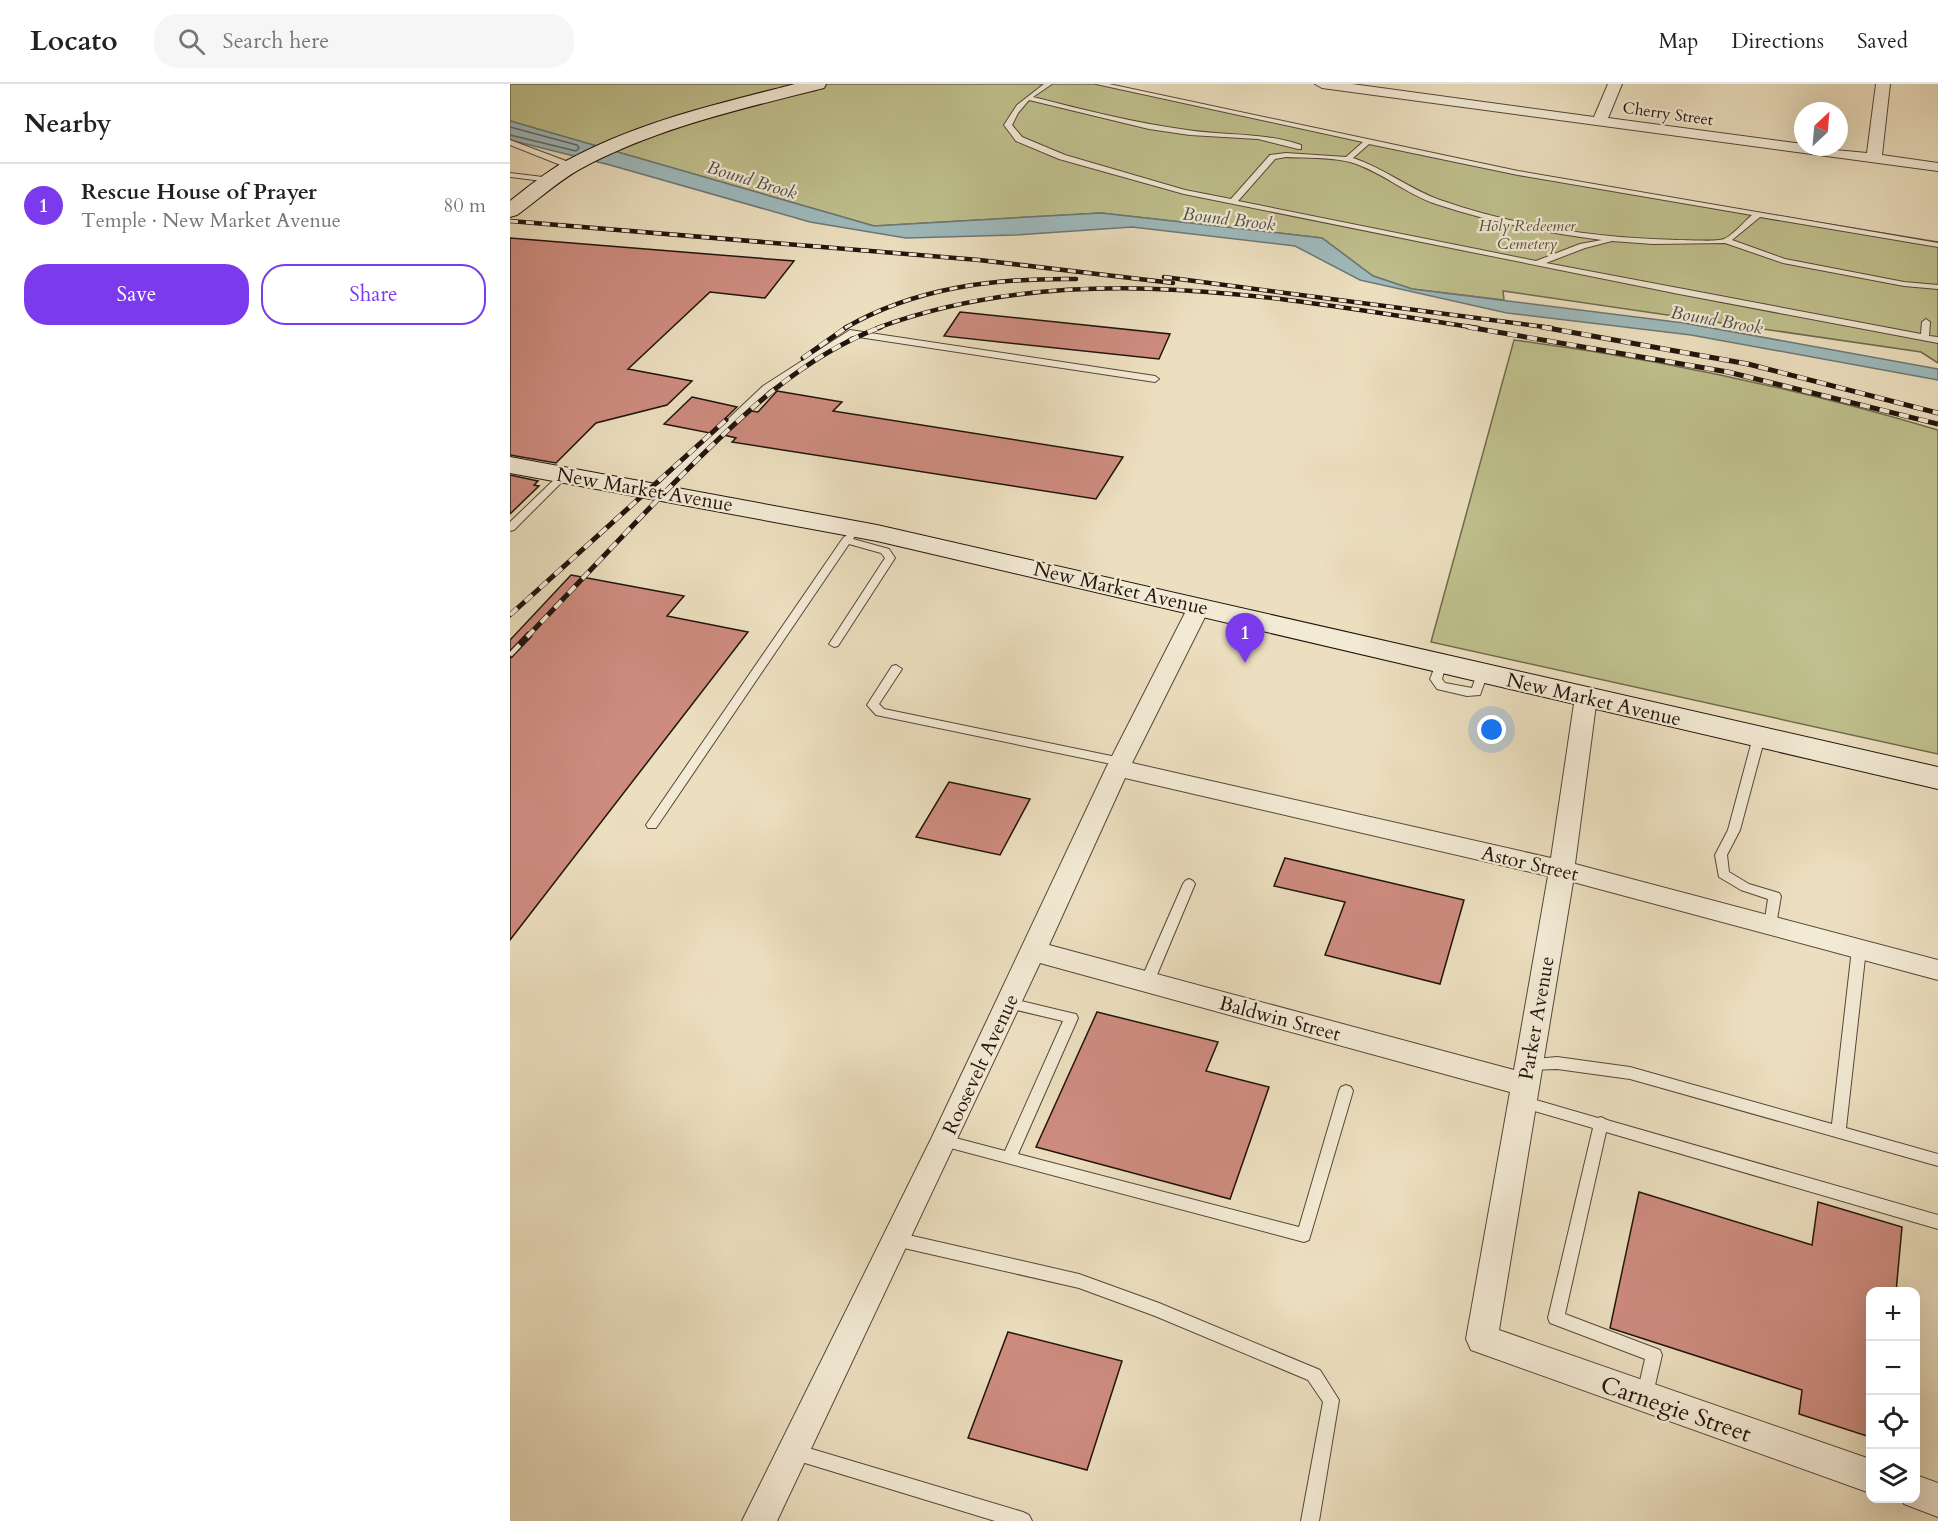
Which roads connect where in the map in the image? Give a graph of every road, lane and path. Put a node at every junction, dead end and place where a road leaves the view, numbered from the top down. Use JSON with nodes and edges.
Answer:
{"nodes":[{"id":1,"x":817,"y":84,"type":"edge"},
{"id":2,"x":1049,"y":84,"type":"edge"},
{"id":3,"x":1099,"y":84,"type":"edge"},
{"id":4,"x":1322,"y":84,"type":"edge"},
{"id":5,"x":1615,"y":84,"type":"edge"},
{"id":6,"x":1883,"y":84,"type":"edge"},
{"id":7,"x":1403,"y":90,"type":"edge"},
{"id":8,"x":1028,"y":98,"type":"junction"},
{"id":9,"x":1599,"y":122,"type":"junction"},
{"id":10,"x":1368,"y":141,"type":"junction"},
{"id":11,"x":510,"y":142,"type":"edge"},
{"id":12,"x":1298,"y":147,"type":"junction"},
{"id":13,"x":1286,"y":155,"type":"junction"},
{"id":14,"x":1330,"y":158,"type":"junction"},
{"id":15,"x":1874,"y":158,"type":"junction"},
{"id":16,"x":1348,"y":159,"type":"junction"},
{"id":17,"x":571,"y":166,"type":"junction"},
{"id":18,"x":1938,"y":167,"type":"edge"},
{"id":19,"x":510,"y":175,"type":"edge"},
{"id":20,"x":551,"y":180,"type":"junction"},
{"id":21,"x":1233,"y":202,"type":"junction"},
{"id":22,"x":510,"y":211,"type":"edge"},
{"id":23,"x":1759,"y":214,"type":"junction"},
{"id":24,"x":1618,"y":239,"type":"junction"},
{"id":25,"x":1726,"y":241,"type":"junction"},
{"id":26,"x":1938,"y":245,"type":"edge"},
{"id":27,"x":1537,"y":263,"type":"junction"},
{"id":28,"x":1938,"y":287,"type":"edge"},
{"id":29,"x":1926,"y":322,"type":"dead end"},
{"id":30,"x":1925,"y":338,"type":"junction"},
{"id":31,"x":1938,"y":340,"type":"edge"},
{"id":32,"x":1155,"y":379,"type":"dead end"},
{"id":33,"x":510,"y":465,"type":"edge"},
{"id":34,"x":565,"y":474,"type":"junction"},
{"id":35,"x":657,"y":491,"type":"junction"},
{"id":36,"x":510,"y":528,"type":"edge"},
{"id":37,"x":851,"y":534,"type":"junction"},
{"id":38,"x":1199,"y":607,"type":"junction"},
{"id":39,"x":834,"y":644,"type":"dead end"},
{"id":40,"x":896,"y":669,"type":"dead end"},
{"id":41,"x":1586,"y":697,"type":"junction"},
{"id":42,"x":1760,"y":737,"type":"junction"},
{"id":43,"x":1120,"y":765,"type":"junction"},
{"id":44,"x":1938,"y":778,"type":"edge"},
{"id":45,"x":652,"y":825,"type":"dead end"},
{"id":46,"x":1562,"y":870,"type":"junction"},
{"id":47,"x":1189,"y":884,"type":"dead end"},
{"id":48,"x":1770,"y":925,"type":"junction"},
{"id":49,"x":1859,"y":949,"type":"junction"},
{"id":50,"x":1035,"y":951,"type":"junction"},
{"id":51,"x":1938,"y":970,"type":"edge"},
{"id":52,"x":1147,"y":982,"type":"junction"},
{"id":53,"x":1009,"y":1003,"type":"junction"},
{"id":54,"x":1524,"y":1083,"type":"junction"},
{"id":55,"x":1346,"y":1091,"type":"dead end"},
{"id":56,"x":1600,"y":1123,"type":"junction"},
{"id":57,"x":1838,"y":1132,"type":"junction"},
{"id":58,"x":944,"y":1141,"type":"junction"},
{"id":59,"x":1009,"y":1158,"type":"junction"},
{"id":60,"x":1938,"y":1160,"type":"edge"},
{"id":61,"x":1938,"y":1222,"type":"edge"},
{"id":62,"x":895,"y":1239,"type":"junction"},
{"id":63,"x":1482,"y":1339,"type":"joint"},
{"id":64,"x":1644,"y":1398,"type":"junction"},
{"id":65,"x":792,"y":1451,"type":"junction"},
{"id":66,"x":1866,"y":1475,"type":"edge"},
{"id":67,"x":1920,"y":1493,"type":"edge"},
{"id":68,"x":1938,"y":1500,"type":"edge"},
{"id":69,"x":759,"y":1521,"type":"edge"},
{"id":70,"x":1023,"y":1521,"type":"edge"},
{"id":71,"x":1310,"y":1521,"type":"edge"}],
"edges":[{"from":1,"to":17,"type":"main road"},
{"from":2,"to":8,"type":"lane"},
{"from":3,"to":10,"type":"lane"},
{"from":4,"to":7,"type":"street","name":"Cherry Street"},
{"from":5,"to":9,"type":"street"},
{"from":6,"to":15,"type":"street"},
{"from":7,"to":9,"type":"street","name":"Cherry Street"},
{"from":8,"to":12,"type":"lane"},
{"from":8,"to":21,"type":"lane"},
{"from":9,"to":15,"type":"street","name":"Cherry Street"},
{"from":10,"to":16,"type":"lane"},
{"from":10,"to":23,"type":"lane"},
{"from":11,"to":17,"type":"lane"},
{"from":12,"to":13,"type":"lane"},
{"from":12,"to":14,"type":"lane"},
{"from":13,"to":14,"type":"lane"},
{"from":13,"to":21,"type":"lane"},
{"from":14,"to":16,"type":"lane"},
{"from":15,"to":18,"type":"street","name":"Cherry Street"},
{"from":16,"to":24,"type":"lane"},
{"from":17,"to":20,"type":"main road"},
{"from":19,"to":20,"type":"lane"},
{"from":20,"to":22,"type":"main road"},
{"from":21,"to":27,"type":"lane"},
{"from":23,"to":25,"type":"lane"},
{"from":23,"to":26,"type":"lane"},
{"from":24,"to":25,"type":"lane"},
{"from":24,"to":27,"type":"lane"},
{"from":25,"to":28,"type":"lane"},
{"from":27,"to":30,"type":"lane"},
{"from":29,"to":30,"type":"lane"},
{"from":30,"to":31,"type":"lane"},
{"from":32,"to":35,"type":"lane"},
{"from":33,"to":34,"type":"main road","name":"New Market Avenue"},
{"from":34,"to":35,"type":"main road","name":"New Market Avenue"},
{"from":34,"to":36,"type":"lane"},
{"from":35,"to":37,"type":"main road","name":"New Market Avenue"},
{"from":37,"to":38,"type":"main road","name":"New Market Avenue"},
{"from":37,"to":39,"type":"lane"},
{"from":37,"to":45,"type":"lane"},
{"from":38,"to":41,"type":"main road","name":"New Market Avenue"},
{"from":38,"to":43,"type":"street","name":"Roosevelt Avenue"},
{"from":40,"to":43,"type":"lane"},
{"from":41,"to":42,"type":"main road","name":"New Market Avenue"},
{"from":41,"to":46,"type":"street","name":"Parker Avenue"},
{"from":42,"to":44,"type":"main road","name":"New Market Avenue"},
{"from":42,"to":48,"type":"lane"},
{"from":43,"to":46,"type":"street","name":"Astor Street"},
{"from":43,"to":50,"type":"street","name":"Roosevelt Avenue"},
{"from":46,"to":48,"type":"street","name":"Astor Street"},
{"from":46,"to":54,"type":"street","name":"Parker Avenue"},
{"from":47,"to":52,"type":"lane"},
{"from":48,"to":49,"type":"street","name":"Astor Street"},
{"from":49,"to":51,"type":"street","name":"Astor Street"},
{"from":49,"to":57,"type":"lane"},
{"from":50,"to":52,"type":"street","name":"Baldwin Street"},
{"from":50,"to":53,"type":"street","name":"Roosevelt Avenue"},
{"from":52,"to":54,"type":"street","name":"Baldwin Street"},
{"from":53,"to":58,"type":"street","name":"Roosevelt Avenue"},
{"from":53,"to":59,"type":"lane"},
{"from":54,"to":56,"type":"lane"},
{"from":54,"to":57,"type":"lane"},
{"from":54,"to":63,"type":"street","name":"Parker Avenue"},
{"from":55,"to":59,"type":"lane"},
{"from":56,"to":61,"type":"lane"},
{"from":56,"to":64,"type":"lane"},
{"from":57,"to":60,"type":"lane"},
{"from":58,"to":59,"type":"lane"},
{"from":58,"to":62,"type":"street","name":"Roosevelt Avenue"},
{"from":62,"to":65,"type":"street","name":"Roosevelt Avenue"},
{"from":62,"to":71,"type":"lane"},
{"from":63,"to":64,"type":"street","name":"Carnegie Street"},
{"from":64,"to":66,"type":"street","name":"Carnegie Street"},
{"from":65,"to":69,"type":"street","name":"Roosevelt Avenue"},
{"from":65,"to":70,"type":"lane"},
{"from":67,"to":68,"type":"street"}]}
